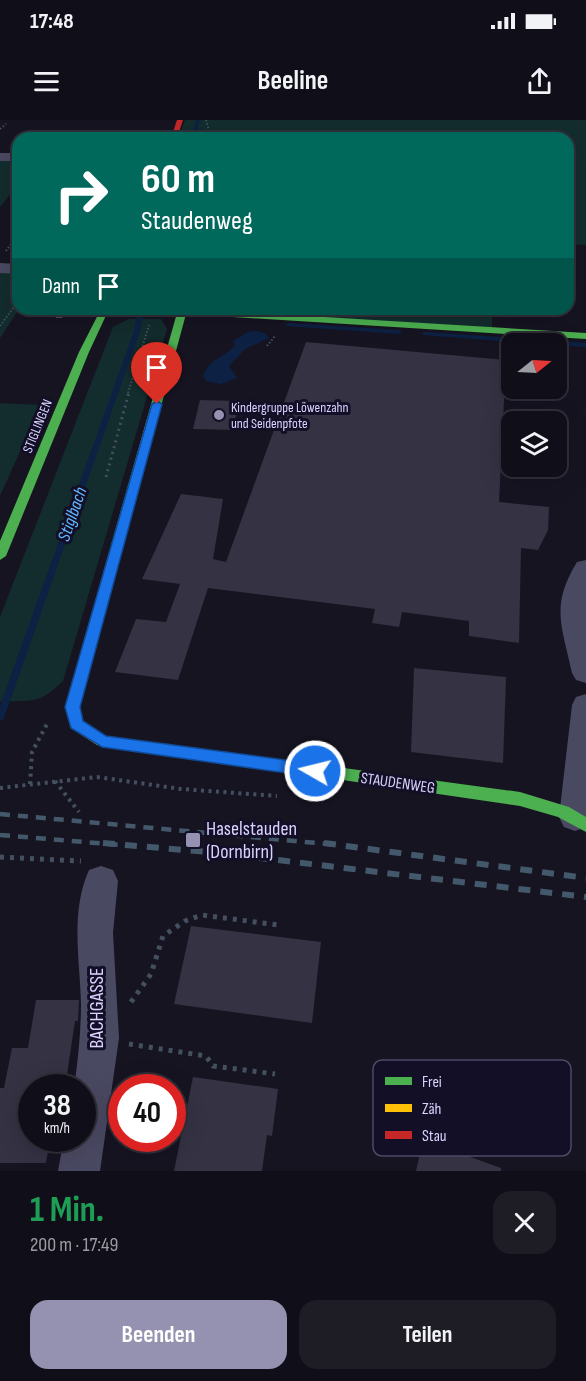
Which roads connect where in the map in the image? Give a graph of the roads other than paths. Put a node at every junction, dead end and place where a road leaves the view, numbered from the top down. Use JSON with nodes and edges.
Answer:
{"nodes":[{"id":1,"x":102,"y":315,"type":"edge"},
{"id":2,"x":181,"y":315,"type":"edge"},
{"id":3,"x":232,"y":315,"type":"edge"},
{"id":4,"x":586,"y":336,"type":"edge"},
{"id":5,"x":0,"y":556,"type":"edge"},
{"id":6,"x":586,"y":567,"type":"edge"},
{"id":7,"x":586,"y":673,"type":"edge"},
{"id":8,"x":586,"y":705,"type":"edge"},
{"id":9,"x":580,"y":821,"type":"edge"},
{"id":10,"x":93,"y":890,"type":"road end"},
{"id":11,"x":79,"y":1171,"type":"edge"}],
"edges":[{"from":1,"to":5,"type":"street","name":"STIGLINGEN"},
{"from":2,"to":9,"type":"street","name":"STAUDENWEG"},
{"from":3,"to":4,"type":"street"},
{"from":6,"to":7,"type":"street"},
{"from":8,"to":9,"type":"street","name":"STAUDENWEG"},
{"from":10,"to":11,"type":"street","name":"BACHGASSE"}]}
